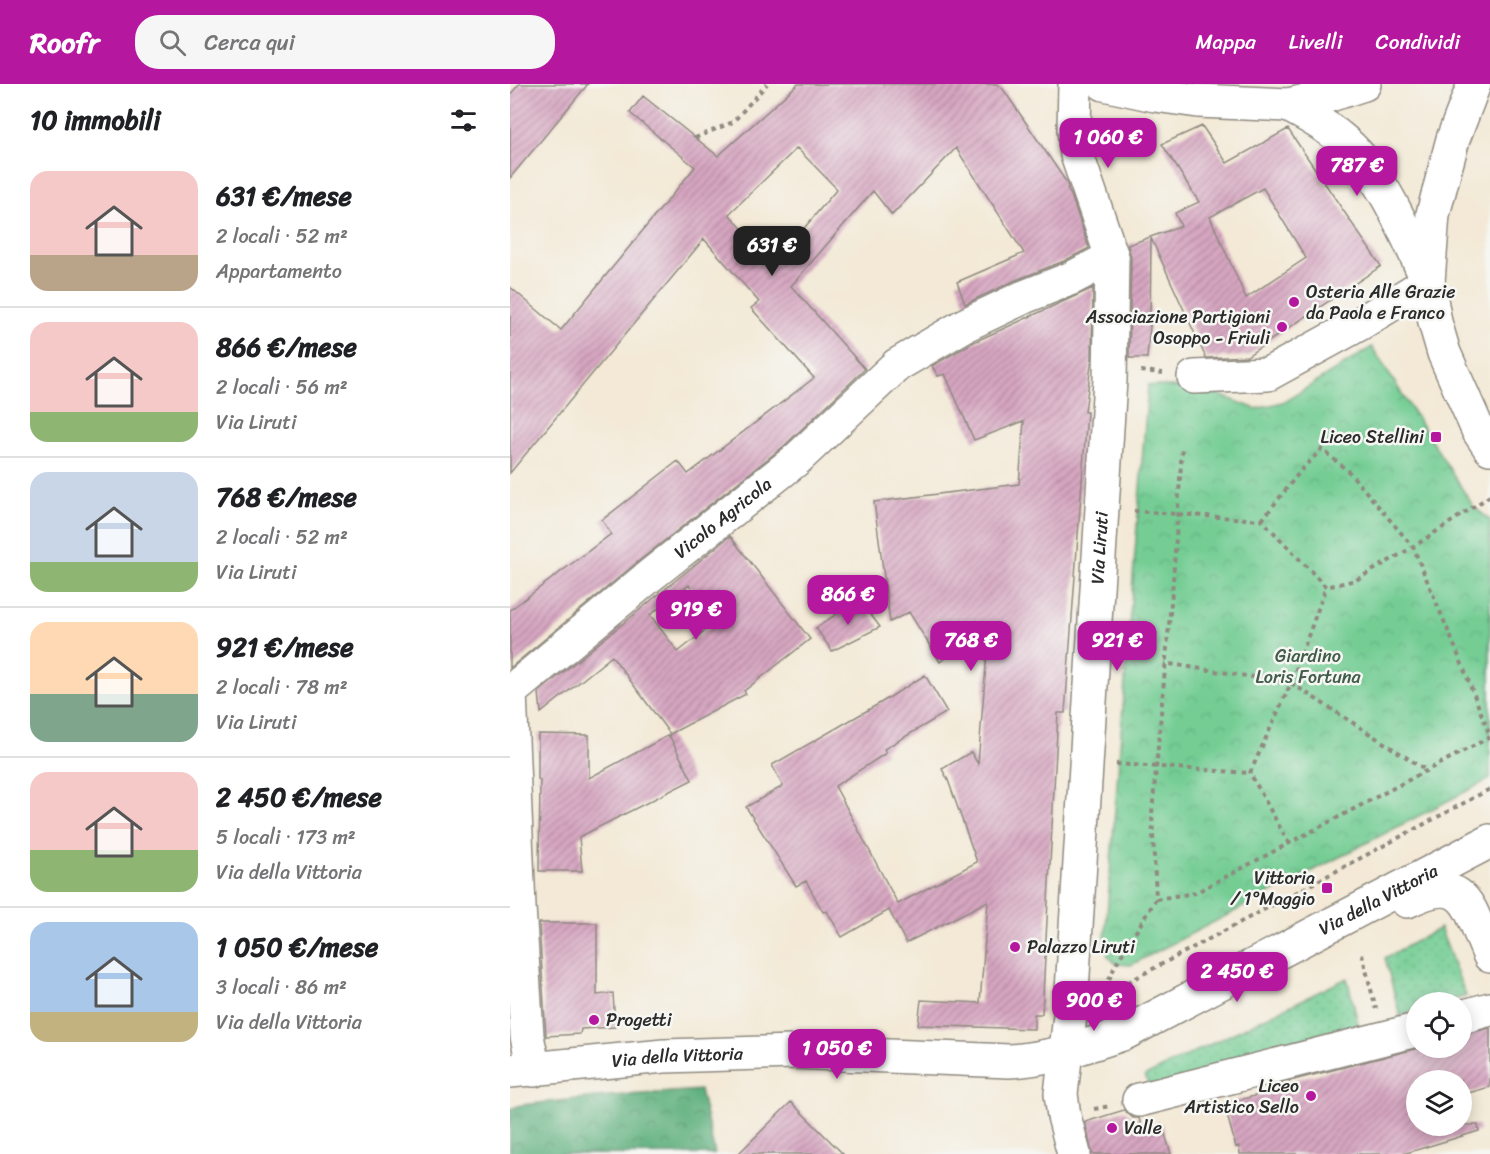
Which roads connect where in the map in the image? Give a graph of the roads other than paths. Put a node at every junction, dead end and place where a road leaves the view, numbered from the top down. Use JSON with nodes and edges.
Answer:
{"nodes":[{"id":1,"x":1075,"y":84,"type":"edge"},
{"id":2,"x":1104,"y":84,"type":"edge"},
{"id":3,"x":1364,"y":84,"type":"edge"},
{"id":4,"x":1474,"y":84,"type":"edge"},
{"id":5,"x":1288,"y":105,"type":"junction"},
{"id":6,"x":1112,"y":257,"type":"junction"},
{"id":7,"x":1428,"y":282,"type":"junction"},
{"id":8,"x":1194,"y":377,"type":"dead end"},
{"id":9,"x":1490,"y":448,"type":"edge"},
{"id":10,"x":510,"y":692,"type":"edge"},
{"id":11,"x":1490,"y":841,"type":"edge"},
{"id":12,"x":1325,"y":928,"type":"junction"},
{"id":13,"x":1490,"y":956,"type":"edge"},
{"id":14,"x":1490,"y":1009,"type":"edge"},
{"id":15,"x":1472,"y":1014,"type":"edge"},
{"id":16,"x":1406,"y":1033,"type":"edge"},
{"id":17,"x":1066,"y":1053,"type":"junction"},
{"id":18,"x":518,"y":1074,"type":"edge"},
{"id":19,"x":1139,"y":1100,"type":"dead end"},
{"id":20,"x":1074,"y":1154,"type":"edge"}],
"edges":[{"from":1,"to":6,"type":"street","name":"Via Liruti"},
{"from":2,"to":5,"type":"street"},
{"from":3,"to":5,"type":"street"},
{"from":4,"to":7,"type":"street"},
{"from":5,"to":7,"type":"street"},
{"from":6,"to":10,"type":"street","name":"Vicolo Agricola"},
{"from":6,"to":17,"type":"street","name":"Via Liruti"},
{"from":7,"to":8,"type":"street"},
{"from":7,"to":9,"type":"street"},
{"from":10,"to":18,"type":"street","name":"Vicolo Agricola"},
{"from":11,"to":12,"type":"street","name":"Via della Vittoria"},
{"from":12,"to":13,"type":"street"},
{"from":12,"to":17,"type":"street","name":"Via della Vittoria"},
{"from":14,"to":15,"type":"street"},
{"from":16,"to":19,"type":"street"},
{"from":17,"to":18,"type":"street","name":"Via della Vittoria"},
{"from":17,"to":20,"type":"street","name":"Via Liruti"}]}
